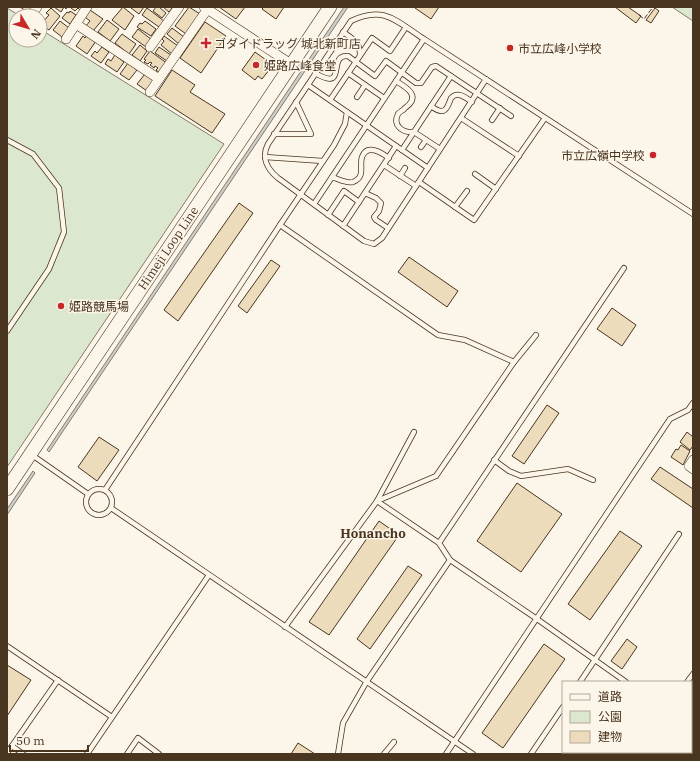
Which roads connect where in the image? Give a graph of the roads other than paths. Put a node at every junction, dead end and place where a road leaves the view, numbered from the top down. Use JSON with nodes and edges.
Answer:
{"nodes":[{"id":1,"x":87,"y":7,"type":"edge"},
{"id":2,"x":179,"y":7,"type":"edge"},
{"id":3,"x":330,"y":7,"type":"edge"},
{"id":4,"x":207,"y":8,"type":"edge"},
{"id":5,"x":76,"y":24,"type":"junction"},
{"id":6,"x":406,"y":27,"type":"junction"},
{"id":7,"x":343,"y":32,"type":"junction"},
{"id":8,"x":66,"y":39,"type":"dead end"},
{"id":9,"x":424,"y":39,"type":"junction"},
{"id":10,"x":150,"y":47,"type":"dead end"},
{"id":11,"x":360,"y":55,"type":"junction"},
{"id":12,"x":356,"y":62,"type":"junction"},
{"id":13,"x":291,"y":64,"type":"junction"},
{"id":14,"x":401,"y":72,"type":"junction"},
{"id":15,"x":315,"y":73,"type":"junction"},
{"id":16,"x":348,"y":73,"type":"junction"},
{"id":17,"x":451,"y":76,"type":"junction"},
{"id":18,"x":159,"y":79,"type":"junction"},
{"id":19,"x":486,"y":79,"type":"junction"},
{"id":20,"x":396,"y":81,"type":"junction"},
{"id":21,"x":308,"y":85,"type":"junction"},
{"id":22,"x":365,"y":85,"type":"junction"},
{"id":23,"x":150,"y":92,"type":"dead end"},
{"id":24,"x":477,"y":93,"type":"junction"},
{"id":25,"x":357,"y":97,"type":"dead end"},
{"id":26,"x":384,"y":98,"type":"junction"},
{"id":27,"x":330,"y":100,"type":"junction"},
{"id":28,"x":296,"y":102,"type":"junction"},
{"id":29,"x":472,"y":102,"type":"junction"},
{"id":30,"x":432,"y":106,"type":"junction"},
{"id":31,"x":500,"y":108,"type":"junction"},
{"id":32,"x":347,"y":112,"type":"junction"},
{"id":33,"x":512,"y":116,"type":"dead end"},
{"id":34,"x":461,"y":118,"type":"junction"},
{"id":35,"x":545,"y":118,"type":"junction"},
{"id":36,"x":492,"y":120,"type":"dead end"},
{"id":37,"x":366,"y":125,"type":"junction"},
{"id":38,"x":414,"y":132,"type":"junction"},
{"id":39,"x":274,"y":134,"type":"junction"},
{"id":40,"x":7,"y":140,"type":"edge"},
{"id":41,"x":426,"y":140,"type":"junction"},
{"id":42,"x":396,"y":146,"type":"junction"},
{"id":43,"x":421,"y":147,"type":"dead end"},
{"id":44,"x":402,"y":150,"type":"junction"},
{"id":45,"x":440,"y":150,"type":"junction"},
{"id":46,"x":519,"y":156,"type":"junction"},
{"id":47,"x":265,"y":157,"type":"junction"},
{"id":48,"x":389,"y":158,"type":"junction"},
{"id":49,"x":324,"y":161,"type":"junction"},
{"id":50,"x":384,"y":165,"type":"junction"},
{"id":51,"x":405,"y":168,"type":"dead end"},
{"id":52,"x":428,"y":168,"type":"junction"},
{"id":53,"x":475,"y":174,"type":"dead end"},
{"id":54,"x":400,"y":176,"type":"junction"},
{"id":55,"x":332,"y":177,"type":"junction"},
{"id":56,"x":417,"y":184,"type":"junction"},
{"id":57,"x":496,"y":189,"type":"junction"},
{"id":58,"x":467,"y":191,"type":"dead end"},
{"id":59,"x":365,"y":193,"type":"junction"},
{"id":60,"x":300,"y":194,"type":"junction"},
{"id":61,"x":360,"y":202,"type":"junction"},
{"id":62,"x":314,"y":204,"type":"junction"},
{"id":63,"x":455,"y":208,"type":"junction"},
{"id":64,"x":693,"y":214,"type":"edge"},
{"id":65,"x":328,"y":215,"type":"junction"},
{"id":66,"x":280,"y":224,"type":"junction"},
{"id":67,"x":343,"y":226,"type":"junction"},
{"id":68,"x":388,"y":228,"type":"junction"},
{"id":69,"x":624,"y":268,"type":"dead end"},
{"id":70,"x":7,"y":331,"type":"edge"},
{"id":71,"x":536,"y":335,"type":"dead end"},
{"id":72,"x":514,"y":362,"type":"junction"},
{"id":73,"x":693,"y":403,"type":"edge"},
{"id":74,"x":414,"y":432,"type":"dead end"},
{"id":75,"x":31,"y":454,"type":"junction"},
{"id":76,"x":494,"y":460,"type":"junction"},
{"id":77,"x":693,"y":460,"type":"edge"},
{"id":78,"x":693,"y":469,"type":"edge"},
{"id":79,"x":593,"y":480,"type":"dead end"},
{"id":80,"x":7,"y":489,"type":"edge"},
{"id":81,"x":106,"y":490,"type":"junction"},
{"id":82,"x":88,"y":494,"type":"junction"},
{"id":83,"x":377,"y":501,"type":"junction"},
{"id":84,"x":111,"y":508,"type":"junction"},
{"id":85,"x":679,"y":534,"type":"dead end"},
{"id":86,"x":439,"y":542,"type":"junction"},
{"id":87,"x":450,"y":560,"type":"junction"},
{"id":88,"x":209,"y":575,"type":"junction"},
{"id":89,"x":537,"y":619,"type":"junction"},
{"id":90,"x":285,"y":627,"type":"junction"},
{"id":91,"x":7,"y":646,"type":"edge"},
{"id":92,"x":594,"y":660,"type":"junction"},
{"id":93,"x":58,"y":680,"type":"junction"},
{"id":94,"x":367,"y":681,"type":"junction"},
{"id":95,"x":581,"y":681,"type":"edge"},
{"id":96,"x":625,"y":681,"type":"edge"},
{"id":97,"x":562,"y":709,"type":"edge"},
{"id":98,"x":112,"y":717,"type":"junction"},
{"id":99,"x":394,"y":742,"type":"dead end"},
{"id":100,"x":454,"y":742,"type":"junction"},
{"id":101,"x":12,"y":746,"type":"junction"},
{"id":102,"x":7,"y":754,"type":"edge"},
{"id":103,"x":24,"y":754,"type":"edge"},
{"id":104,"x":87,"y":754,"type":"edge"},
{"id":105,"x":127,"y":754,"type":"edge"},
{"id":106,"x":159,"y":754,"type":"edge"},
{"id":107,"x":338,"y":754,"type":"edge"},
{"id":108,"x":384,"y":754,"type":"edge"},
{"id":109,"x":446,"y":754,"type":"edge"},
{"id":110,"x":473,"y":754,"type":"edge"},
{"id":111,"x":532,"y":754,"type":"edge"}],
"edges":[{"from":1,"to":5,"type":"street"},
{"from":2,"to":10,"type":"street"},
{"from":3,"to":13,"type":"main road","name":"Himeji Loop Line"},
{"from":4,"to":13,"type":"street"},
{"from":4,"to":18,"type":"street"},
{"from":5,"to":8,"type":"street"},
{"from":5,"to":18,"type":"street"},
{"from":6,"to":7,"type":"lane"},
{"from":6,"to":9,"type":"lane"},
{"from":6,"to":11,"type":"lane"},
{"from":7,"to":11,"type":"lane"},
{"from":7,"to":15,"type":"lane"},
{"from":9,"to":14,"type":"lane"},
{"from":9,"to":19,"type":"lane"},
{"from":11,"to":12,"type":"lane"},
{"from":12,"to":14,"type":"lane"},
{"from":12,"to":15,"type":"lane"},
{"from":12,"to":16,"type":"lane"},
{"from":13,"to":75,"type":"main road","name":"Himeji Loop Line"},
{"from":14,"to":17,"type":"lane"},
{"from":14,"to":20,"type":"lane"},
{"from":15,"to":21,"type":"lane"},
{"from":16,"to":22,"type":"lane"},
{"from":16,"to":27,"type":"lane"},
{"from":17,"to":24,"type":"lane"},
{"from":17,"to":30,"type":"lane"},
{"from":18,"to":23,"type":"street"},
{"from":19,"to":24,"type":"lane"},
{"from":19,"to":35,"type":"lane"},
{"from":20,"to":26,"type":"lane"},
{"from":20,"to":38,"type":"lane"},
{"from":21,"to":27,"type":"lane"},
{"from":21,"to":28,"type":"lane"},
{"from":22,"to":25,"type":"lane"},
{"from":22,"to":26,"type":"lane"},
{"from":24,"to":29,"type":"lane"},
{"from":24,"to":31,"type":"lane"},
{"from":26,"to":37,"type":"lane"},
{"from":27,"to":32,"type":"lane"},
{"from":28,"to":39,"type":"lane"},
{"from":28,"to":39,"type":"lane"},
{"from":29,"to":30,"type":"lane"},
{"from":29,"to":34,"type":"lane"},
{"from":30,"to":38,"type":"lane"},
{"from":31,"to":33,"type":"lane"},
{"from":31,"to":36,"type":"lane"},
{"from":32,"to":37,"type":"lane"},
{"from":32,"to":49,"type":"lane"},
{"from":34,"to":45,"type":"lane"},
{"from":34,"to":46,"type":"lane"},
{"from":35,"to":46,"type":"lane"},
{"from":35,"to":64,"type":"lane"},
{"from":37,"to":42,"type":"lane"},
{"from":37,"to":55,"type":"lane"},
{"from":38,"to":41,"type":"lane"},
{"from":38,"to":44,"type":"lane"},
{"from":39,"to":47,"type":"lane"},
{"from":40,"to":70,"type":"lane"},
{"from":41,"to":43,"type":"lane"},
{"from":41,"to":45,"type":"lane"},
{"from":42,"to":44,"type":"lane"},
{"from":42,"to":48,"type":"lane"},
{"from":44,"to":52,"type":"lane"},
{"from":45,"to":52,"type":"lane"},
{"from":46,"to":57,"type":"lane"},
{"from":47,"to":49,"type":"lane"},
{"from":47,"to":60,"type":"lane"},
{"from":48,"to":50,"type":"lane"},
{"from":48,"to":55,"type":"lane"},
{"from":49,"to":60,"type":"lane"},
{"from":50,"to":54,"type":"lane"},
{"from":50,"to":59,"type":"lane"},
{"from":51,"to":54,"type":"lane"},
{"from":52,"to":56,"type":"lane"},
{"from":53,"to":57,"type":"lane"},
{"from":54,"to":56,"type":"lane"},
{"from":55,"to":62,"type":"lane"},
{"from":56,"to":63,"type":"lane"},
{"from":56,"to":68,"type":"lane"},
{"from":57,"to":63,"type":"lane"},
{"from":58,"to":63,"type":"lane"},
{"from":59,"to":61,"type":"lane"},
{"from":59,"to":68,"type":"lane"},
{"from":60,"to":62,"type":"lane"},
{"from":60,"to":66,"type":"lane"},
{"from":61,"to":65,"type":"lane"},
{"from":61,"to":67,"type":"lane"},
{"from":62,"to":65,"type":"lane"},
{"from":65,"to":67,"type":"lane"},
{"from":66,"to":72,"type":"lane"},
{"from":66,"to":81,"type":"lane"},
{"from":67,"to":68,"type":"lane"},
{"from":69,"to":76,"type":"lane"},
{"from":71,"to":72,"type":"lane"},
{"from":72,"to":83,"type":"lane"},
{"from":73,"to":89,"type":"lane"},
{"from":74,"to":83,"type":"lane"},
{"from":75,"to":80,"type":"main road","name":"Himeji Loop Line"},
{"from":75,"to":82,"type":"lane"},
{"from":76,"to":79,"type":"lane"},
{"from":76,"to":86,"type":"lane"},
{"from":77,"to":78,"type":"street"},
{"from":81,"to":82,"type":"lane"},
{"from":81,"to":84,"type":"lane"},
{"from":82,"to":84,"type":"lane"},
{"from":83,"to":86,"type":"lane"},
{"from":83,"to":90,"type":"lane"},
{"from":84,"to":88,"type":"lane"},
{"from":85,"to":92,"type":"lane"},
{"from":86,"to":87,"type":"lane"},
{"from":87,"to":89,"type":"lane"},
{"from":87,"to":94,"type":"lane"},
{"from":88,"to":90,"type":"lane"},
{"from":88,"to":98,"type":"lane"},
{"from":89,"to":92,"type":"lane"},
{"from":89,"to":100,"type":"lane"},
{"from":90,"to":94,"type":"lane"},
{"from":91,"to":93,"type":"lane"},
{"from":92,"to":95,"type":"lane"},
{"from":92,"to":96,"type":"lane"},
{"from":93,"to":98,"type":"lane"},
{"from":93,"to":101,"type":"lane"},
{"from":94,"to":100,"type":"lane"},
{"from":94,"to":107,"type":"lane"},
{"from":97,"to":111,"type":"lane"},
{"from":98,"to":104,"type":"lane"},
{"from":99,"to":108,"type":"lane"},
{"from":100,"to":109,"type":"lane"},
{"from":100,"to":110,"type":"lane"},
{"from":101,"to":102,"type":"lane"},
{"from":101,"to":103,"type":"lane"},
{"from":105,"to":106,"type":"lane"}]}
